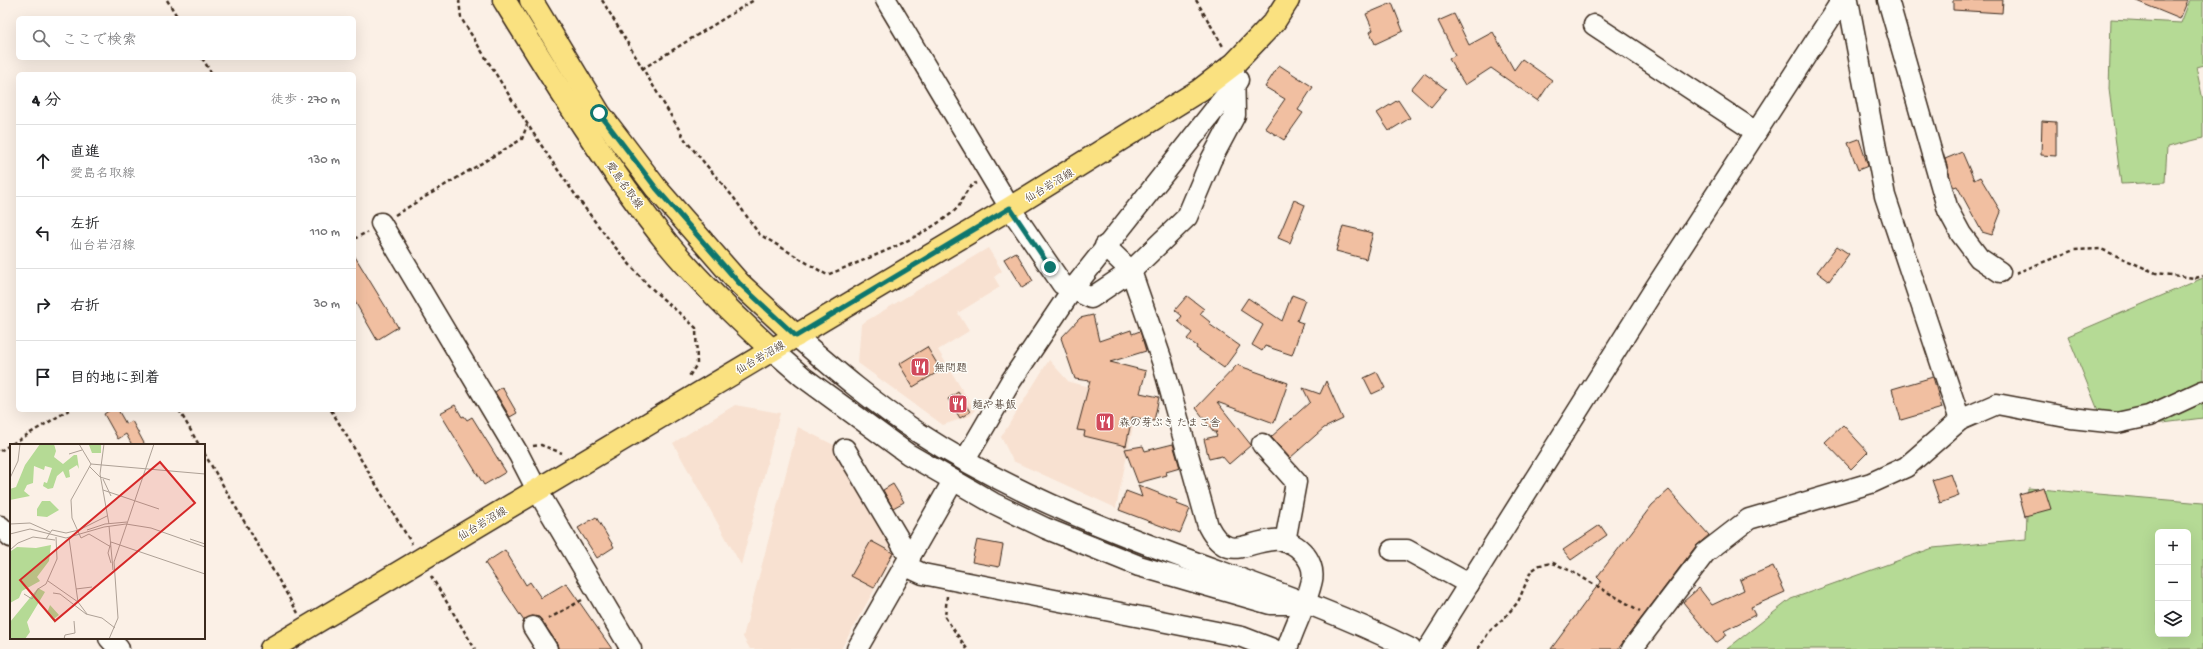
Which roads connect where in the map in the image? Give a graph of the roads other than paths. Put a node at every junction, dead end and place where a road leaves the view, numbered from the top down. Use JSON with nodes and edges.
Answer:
{"nodes":[{"id":1,"x":504,"y":0,"type":"edge"},
{"id":2,"x":531,"y":0,"type":"edge"},
{"id":3,"x":886,"y":0,"type":"edge"},
{"id":4,"x":1288,"y":0,"type":"edge"},
{"id":5,"x":1842,"y":0,"type":"edge"},
{"id":6,"x":1848,"y":0,"type":"edge"},
{"id":7,"x":1888,"y":0,"type":"edge"},
{"id":8,"x":1594,"y":25,"type":"dead end"},
{"id":9,"x":1234,"y":74,"type":"junction"},
{"id":10,"x":1756,"y":132,"type":"junction"},
{"id":11,"x":1010,"y":208,"type":"junction"},
{"id":12,"x":381,"y":224,"type":"road end"},
{"id":13,"x":1105,"y":246,"type":"junction"},
{"id":14,"x":1131,"y":272,"type":"junction"},
{"id":15,"x":2000,"y":272,"type":"road end"},
{"id":16,"x":1072,"y":290,"type":"junction"},
{"id":17,"x":796,"y":336,"type":"junction"},
{"id":18,"x":772,"y":350,"type":"junction"},
{"id":19,"x":2203,"y":391,"type":"edge"},
{"id":20,"x":1960,"y":420,"type":"junction"},
{"id":21,"x":1262,"y":444,"type":"dead end"},
{"id":22,"x":845,"y":449,"type":"dead end"},
{"id":23,"x":965,"y":460,"type":"junction"},
{"id":24,"x":953,"y":481,"type":"junction"},
{"id":25,"x":537,"y":490,"type":"junction"},
{"id":26,"x":0,"y":526,"type":"edge"},
{"id":27,"x":10,"y":536,"type":"edge"},
{"id":28,"x":1285,"y":542,"type":"junction"},
{"id":29,"x":1392,"y":550,"type":"dead end"},
{"id":30,"x":908,"y":562,"type":"junction"},
{"id":31,"x":1469,"y":584,"type":"junction"},
{"id":32,"x":1305,"y":603,"type":"junction"},
{"id":33,"x":534,"y":627,"type":"road end"},
{"id":34,"x":110,"y":639,"type":"edge"},
{"id":35,"x":119,"y":649,"type":"edge"},
{"id":36,"x":271,"y":649,"type":"edge"},
{"id":37,"x":547,"y":649,"type":"edge"},
{"id":38,"x":631,"y":649,"type":"edge"},
{"id":39,"x":857,"y":649,"type":"edge"},
{"id":40,"x":1274,"y":649,"type":"edge"},
{"id":41,"x":1287,"y":649,"type":"edge"},
{"id":42,"x":1411,"y":649,"type":"edge"},
{"id":43,"x":1428,"y":649,"type":"edge"},
{"id":44,"x":1632,"y":649,"type":"edge"}],
"edges":[{"from":1,"to":18,"type":"main road","name":"愛島名取線"},
{"from":2,"to":17,"type":"main road","name":"愛島名取線"},
{"from":3,"to":11,"type":"street"},
{"from":4,"to":9,"type":"main road","name":"仙台岩沼線"},
{"from":5,"to":10,"type":"street"},
{"from":6,"to":20,"type":"street"},
{"from":7,"to":15,"type":"street"},
{"from":8,"to":10,"type":"street"},
{"from":9,"to":11,"type":"main road","name":"仙台岩沼線"},
{"from":9,"to":13,"type":"street"},
{"from":9,"to":14,"type":"street"},
{"from":10,"to":31,"type":"street"},
{"from":11,"to":16,"type":"street"},
{"from":11,"to":17,"type":"main road","name":"仙台岩沼線"},
{"from":12,"to":25,"type":"street"},
{"from":13,"to":14,"type":"street"},
{"from":13,"to":16,"type":"street"},
{"from":14,"to":16,"type":"street"},
{"from":14,"to":28,"type":"street"},
{"from":16,"to":23,"type":"street"},
{"from":17,"to":18,"type":"main road","name":"仙台岩沼線"},
{"from":17,"to":23,"type":"street"},
{"from":18,"to":24,"type":"street"},
{"from":18,"to":25,"type":"main road","name":"仙台岩沼線"},
{"from":19,"to":20,"type":"street"},
{"from":20,"to":44,"type":"street"},
{"from":21,"to":28,"type":"street"},
{"from":22,"to":30,"type":"street"},
{"from":23,"to":32,"type":"street"},
{"from":24,"to":30,"type":"street"},
{"from":24,"to":32,"type":"street"},
{"from":25,"to":36,"type":"main road","name":"仙台岩沼線"},
{"from":25,"to":38,"type":"street"},
{"from":26,"to":27,"type":"street"},
{"from":28,"to":32,"type":"street"},
{"from":29,"to":31,"type":"street"},
{"from":30,"to":39,"type":"street"},
{"from":30,"to":40,"type":"street"},
{"from":31,"to":43,"type":"street"},
{"from":32,"to":41,"type":"street"},
{"from":32,"to":42,"type":"street"},
{"from":33,"to":37,"type":"street"},
{"from":34,"to":35,"type":"street"}]}
